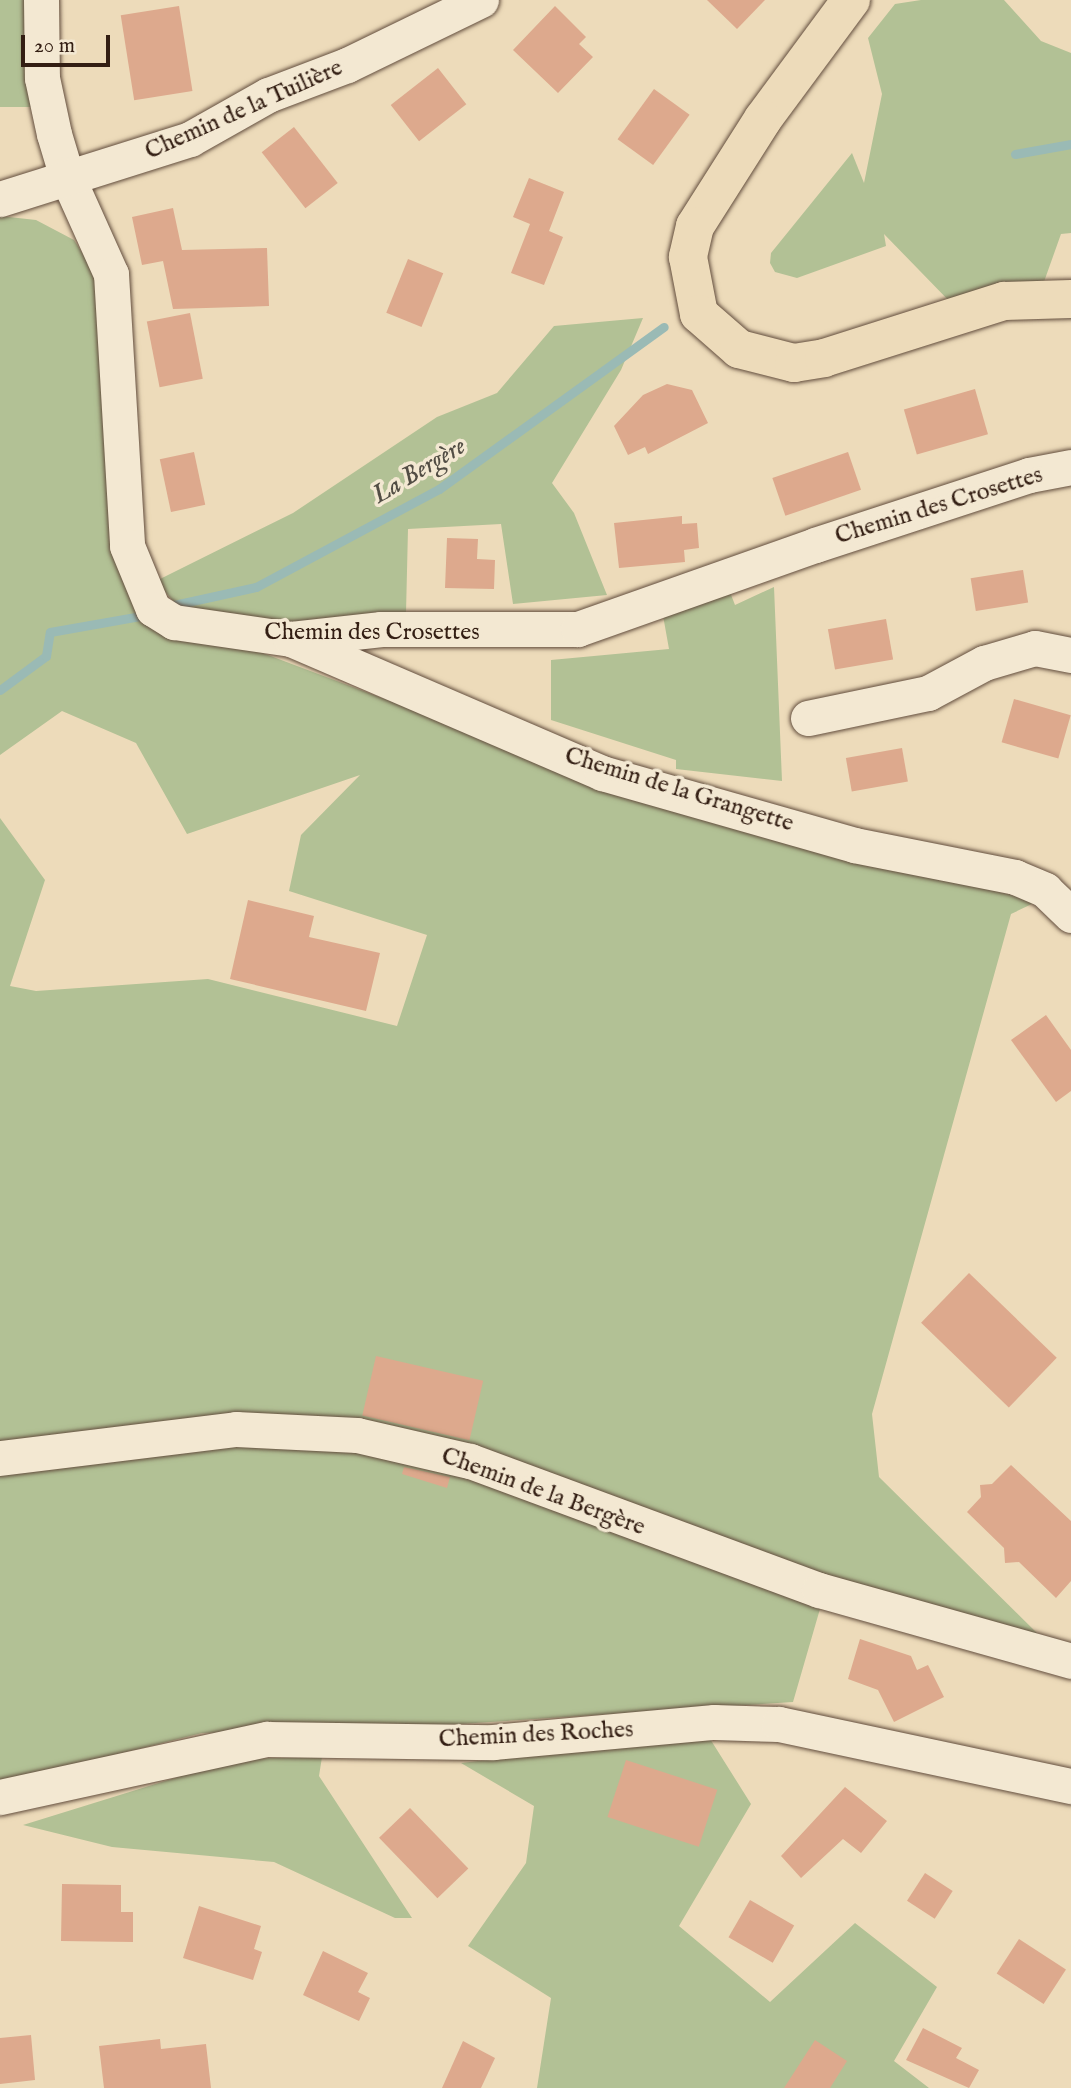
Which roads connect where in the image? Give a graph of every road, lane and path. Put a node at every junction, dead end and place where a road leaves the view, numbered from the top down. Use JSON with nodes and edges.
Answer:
{"nodes":[{"id":1,"x":41,"y":0,"type":"edge"},
{"id":2,"x":481,"y":0,"type":"edge"},
{"id":3,"x":851,"y":0,"type":"edge"},
{"id":4,"x":66,"y":174,"type":"junction"},
{"id":5,"x":0,"y":199,"type":"edge"},
{"id":6,"x":1071,"y":299,"type":"edge"},
{"id":7,"x":1071,"y":467,"type":"edge"},
{"id":8,"x":291,"y":639,"type":"junction"},
{"id":9,"x":1071,"y":655,"type":"edge"},
{"id":10,"x":808,"y":718,"type":"dead end"},
{"id":11,"x":1071,"y":915,"type":"edge"},
{"id":12,"x":0,"y":1458,"type":"edge"},
{"id":13,"x":1071,"y":1661,"type":"edge"},
{"id":14,"x":1071,"y":1786,"type":"edge"},
{"id":15,"x":0,"y":1797,"type":"edge"}],
"edges":[{"from":1,"to":4,"type":"street","name":"Chemin des Crosettes"},
{"from":2,"to":4,"type":"street","name":"Chemin de la Tuilière"},
{"from":3,"to":6,"type":"main road"},
{"from":4,"to":5,"type":"street","name":"Chemin de la Tuilière"},
{"from":4,"to":8,"type":"street","name":"Chemin des Crosettes"},
{"from":7,"to":8,"type":"street","name":"Chemin des Crosettes"},
{"from":8,"to":11,"type":"street","name":"Chemin de la Grangette"},
{"from":9,"to":10,"type":"street"},
{"from":12,"to":13,"type":"street","name":"Chemin de la Bergère"},
{"from":14,"to":15,"type":"street","name":"Chemin des Roches"}]}
